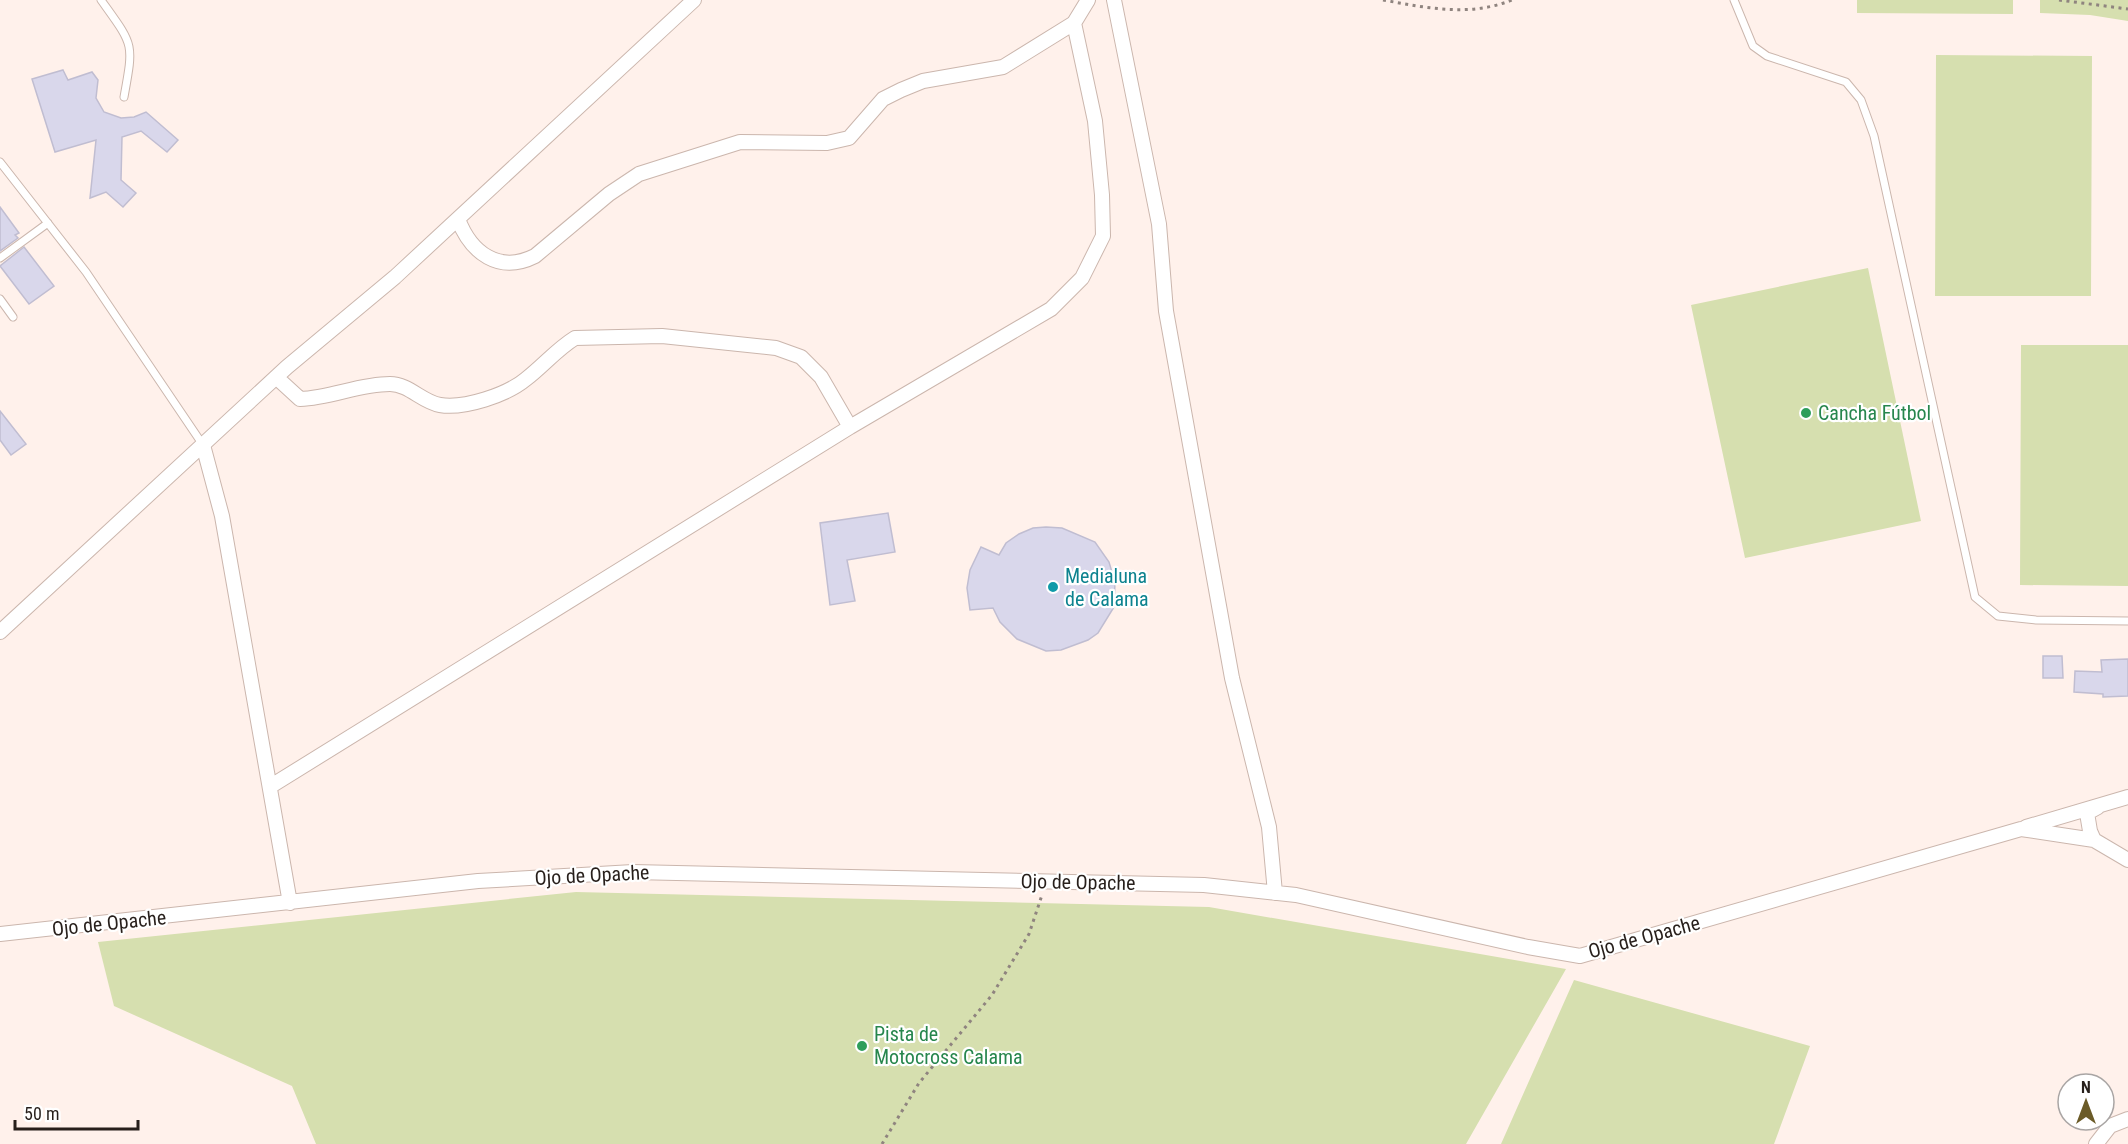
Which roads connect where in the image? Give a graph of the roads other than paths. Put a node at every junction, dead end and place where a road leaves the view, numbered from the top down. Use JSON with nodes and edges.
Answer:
{"nodes":[{"id":1,"x":101,"y":0,"type":"edge"},
{"id":2,"x":694,"y":0,"type":"edge"},
{"id":3,"x":1088,"y":0,"type":"edge"},
{"id":4,"x":1114,"y":0,"type":"edge"},
{"id":5,"x":1734,"y":0,"type":"edge"},
{"id":6,"x":1074,"y":23,"type":"junction"},
{"id":7,"x":124,"y":97,"type":"dead end"},
{"id":8,"x":0,"y":162,"type":"edge"},
{"id":9,"x":7,"y":171,"type":"junction"},
{"id":10,"x":0,"y":177,"type":"edge"},
{"id":11,"x":458,"y":219,"type":"junction"},
{"id":12,"x":48,"y":223,"type":"junction"},
{"id":13,"x":0,"y":258,"type":"edge"},
{"id":14,"x":0,"y":299,"type":"edge"},
{"id":15,"x":13,"y":317,"type":"dead end"},
{"id":16,"x":276,"y":377,"type":"junction"},
{"id":17,"x":850,"y":427,"type":"junction"},
{"id":18,"x":203,"y":445,"type":"junction"},
{"id":19,"x":2128,"y":621,"type":"edge"},
{"id":20,"x":0,"y":632,"type":"edge"},
{"id":21,"x":271,"y":786,"type":"junction"},
{"id":22,"x":2128,"y":797,"type":"edge"},
{"id":23,"x":2099,"y":805,"type":"junction"},
{"id":24,"x":2021,"y":829,"type":"junction"},
{"id":25,"x":2094,"y":840,"type":"junction"},
{"id":26,"x":2128,"y":860,"type":"edge"},
{"id":27,"x":1275,"y":893,"type":"junction"},
{"id":28,"x":291,"y":903,"type":"junction"},
{"id":29,"x":0,"y":934,"type":"edge"},
{"id":30,"x":2128,"y":1119,"type":"edge"},
{"id":31,"x":2096,"y":1144,"type":"edge"}],
"edges":[{"from":1,"to":7,"type":"lane"},
{"from":2,"to":11,"type":"street"},
{"from":3,"to":6,"type":"street"},
{"from":4,"to":27,"type":"street"},
{"from":5,"to":19,"type":"lane"},
{"from":6,"to":11,"type":"street"},
{"from":6,"to":17,"type":"street"},
{"from":8,"to":9,"type":"lane"},
{"from":9,"to":10,"type":"lane"},
{"from":9,"to":12,"type":"lane"},
{"from":11,"to":16,"type":"street"},
{"from":12,"to":13,"type":"lane"},
{"from":12,"to":18,"type":"lane"},
{"from":14,"to":15,"type":"lane"},
{"from":16,"to":17,"type":"street"},
{"from":16,"to":18,"type":"street"},
{"from":17,"to":21,"type":"street"},
{"from":18,"to":20,"type":"street"},
{"from":18,"to":21,"type":"street"},
{"from":21,"to":28,"type":"street"},
{"from":22,"to":23,"type":"street"},
{"from":23,"to":24,"type":"street"},
{"from":23,"to":25,"type":"street"},
{"from":24,"to":25,"type":"street","name":"Ojo de Opache"},
{"from":24,"to":27,"type":"street","name":"Ojo de Opache"},
{"from":25,"to":26,"type":"street","name":"Ojo de Opache"},
{"from":27,"to":28,"type":"street","name":"Ojo de Opache"},
{"from":28,"to":29,"type":"street","name":"Ojo de Opache"},
{"from":30,"to":31,"type":"street"}]}
